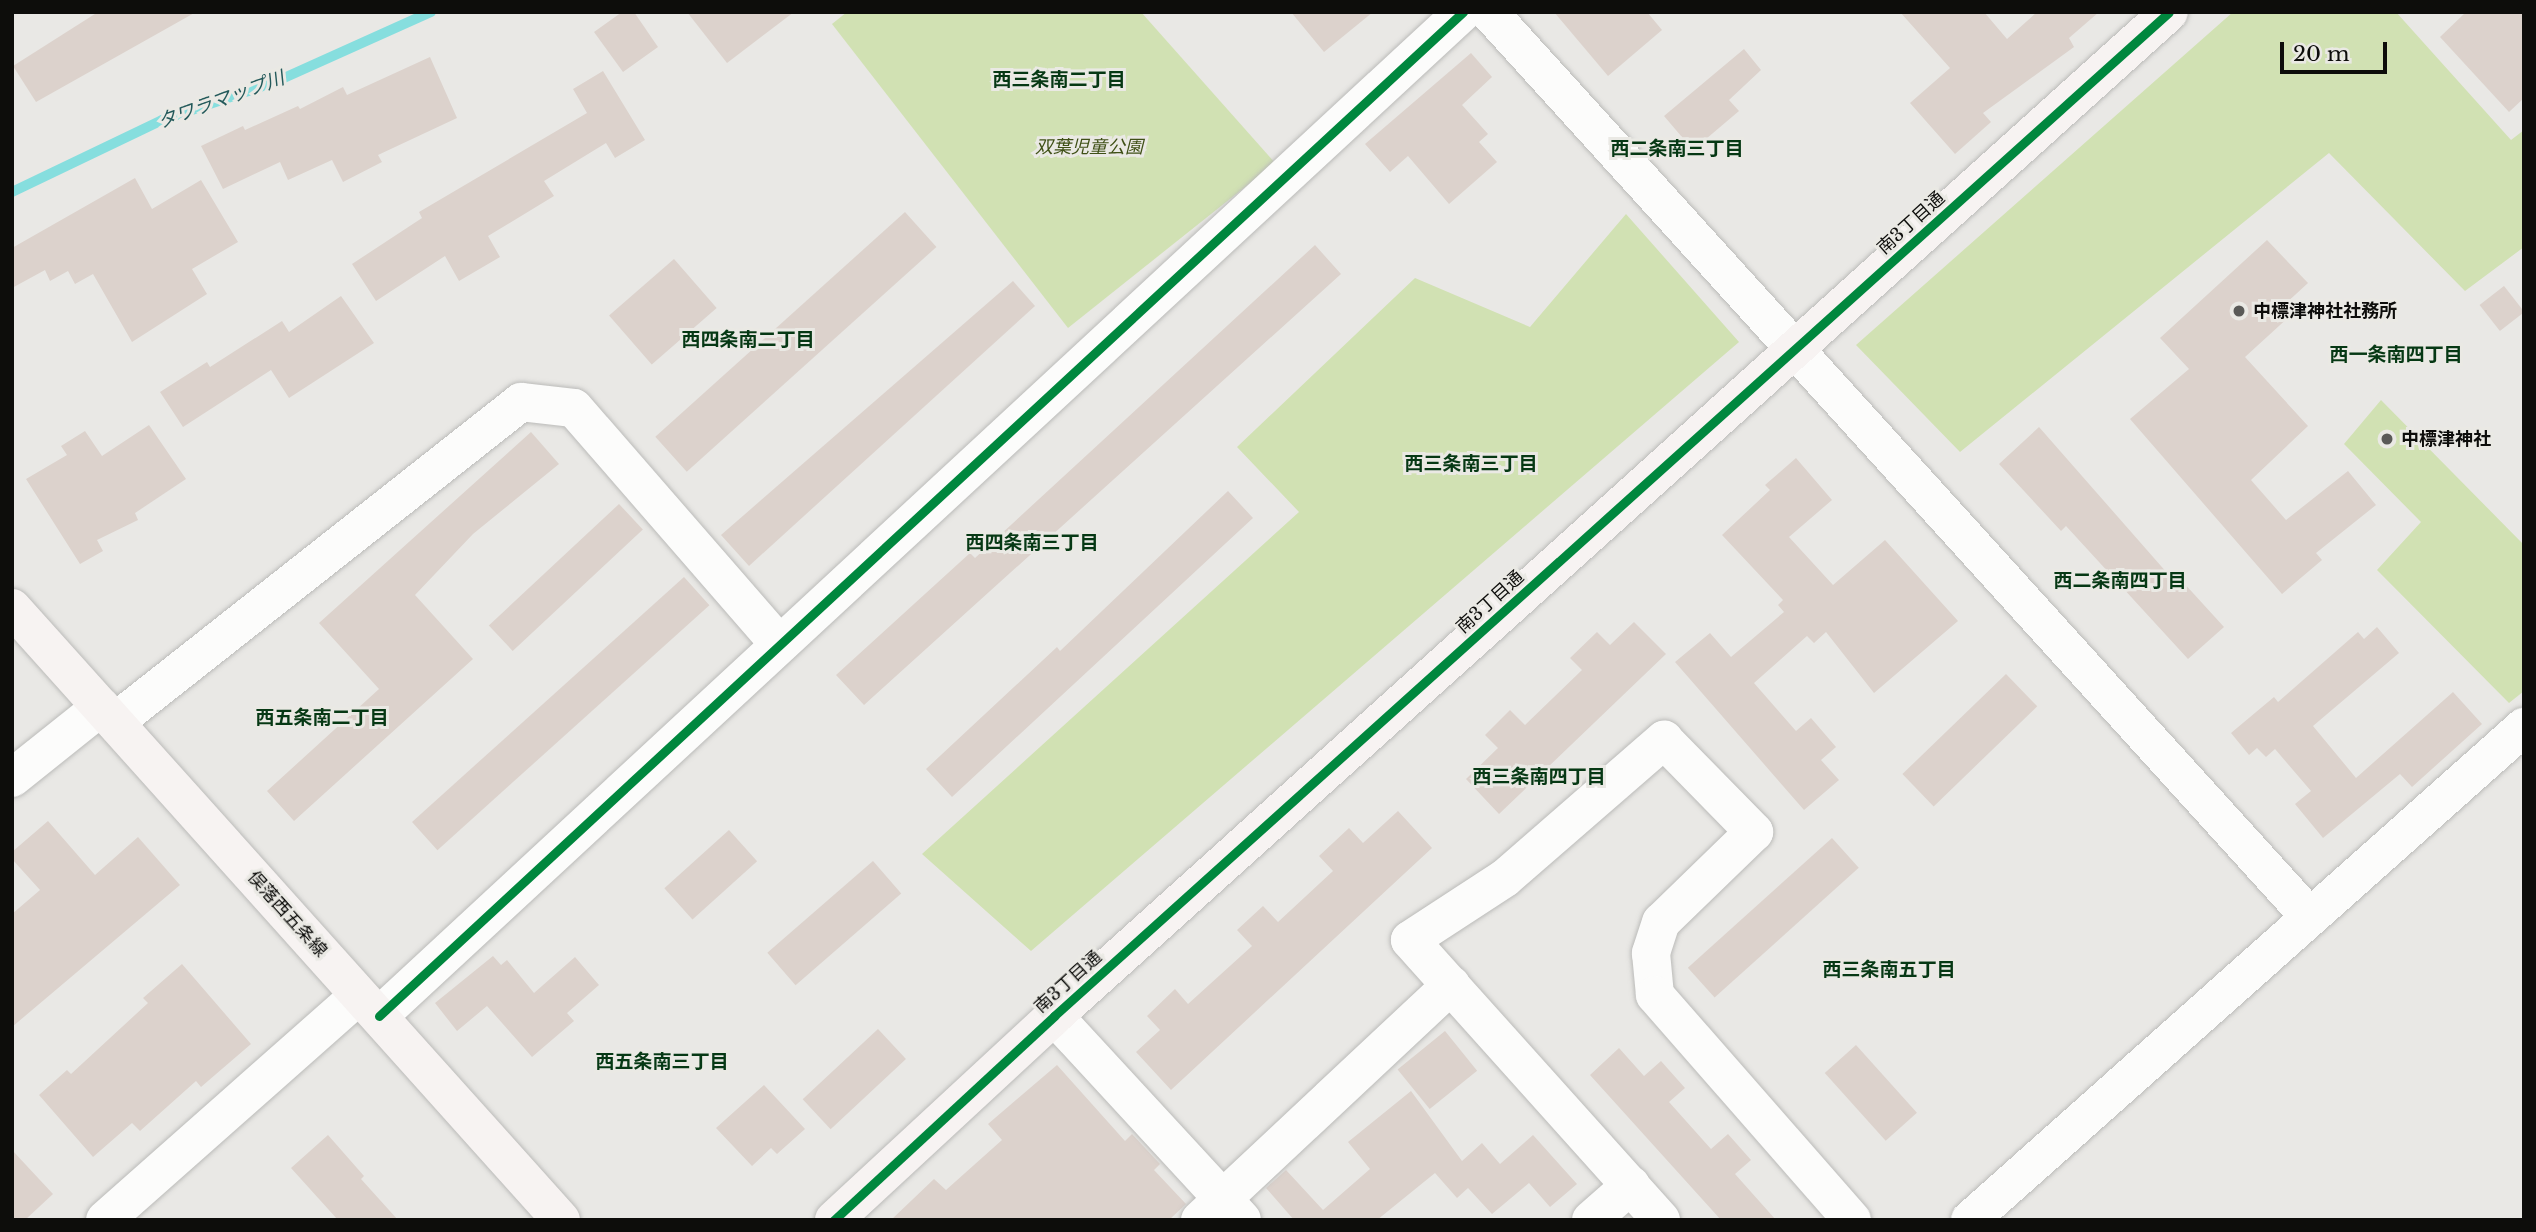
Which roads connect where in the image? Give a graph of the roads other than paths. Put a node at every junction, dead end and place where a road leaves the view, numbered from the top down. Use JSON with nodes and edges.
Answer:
{"nodes":[{"id":1,"x":1463,"y":12,"type":"edge"},
{"id":2,"x":1489,"y":12,"type":"edge"},
{"id":3,"x":2156,"y":17,"type":"edge"},
{"id":4,"x":1793,"y":350,"type":"junction"},
{"id":5,"x":12,"y":608,"type":"edge"},
{"id":6,"x":779,"y":644,"type":"junction"},
{"id":7,"x":108,"y":715,"type":"junction"},
{"id":8,"x":2524,"y":727,"type":"edge"},
{"id":9,"x":12,"y":778,"type":"edge"},
{"id":10,"x":2310,"y":917,"type":"junction"},
{"id":11,"x":1451,"y":985,"type":"junction"},
{"id":12,"x":369,"y":1005,"type":"junction"},
{"id":13,"x":1054,"y":1016,"type":"junction"},
{"id":14,"x":1630,"y":1185,"type":"junction"},
{"id":15,"x":1221,"y":1213,"type":"edge"},
{"id":16,"x":105,"y":1220,"type":"edge"},
{"id":17,"x":561,"y":1220,"type":"edge"},
{"id":18,"x":834,"y":1220,"type":"edge"},
{"id":19,"x":1591,"y":1220,"type":"edge"},
{"id":20,"x":1661,"y":1220,"type":"edge"},
{"id":21,"x":1852,"y":1220,"type":"edge"},
{"id":22,"x":1970,"y":1220,"type":"edge"}],
"edges":[{"from":1,"to":6,"type":"street"},
{"from":2,"to":4,"type":"street"},
{"from":3,"to":4,"type":"street","name":"南3丁目通"},
{"from":4,"to":10,"type":"street"},
{"from":4,"to":13,"type":"street","name":"南3丁目通"},
{"from":5,"to":7,"type":"street","name":"俣落西五条線"},
{"from":6,"to":7,"type":"street"},
{"from":6,"to":12,"type":"street"},
{"from":7,"to":9,"type":"street"},
{"from":7,"to":12,"type":"street","name":"俣落西五条線"},
{"from":8,"to":10,"type":"street"},
{"from":10,"to":22,"type":"street"},
{"from":11,"to":14,"type":"street"},
{"from":11,"to":15,"type":"street"},
{"from":11,"to":21,"type":"street"},
{"from":12,"to":16,"type":"street"},
{"from":12,"to":17,"type":"street","name":"俣落西五条線"},
{"from":13,"to":15,"type":"street"},
{"from":13,"to":18,"type":"street","name":"南3丁目通"},
{"from":14,"to":19,"type":"street"},
{"from":14,"to":20,"type":"street"}]}
